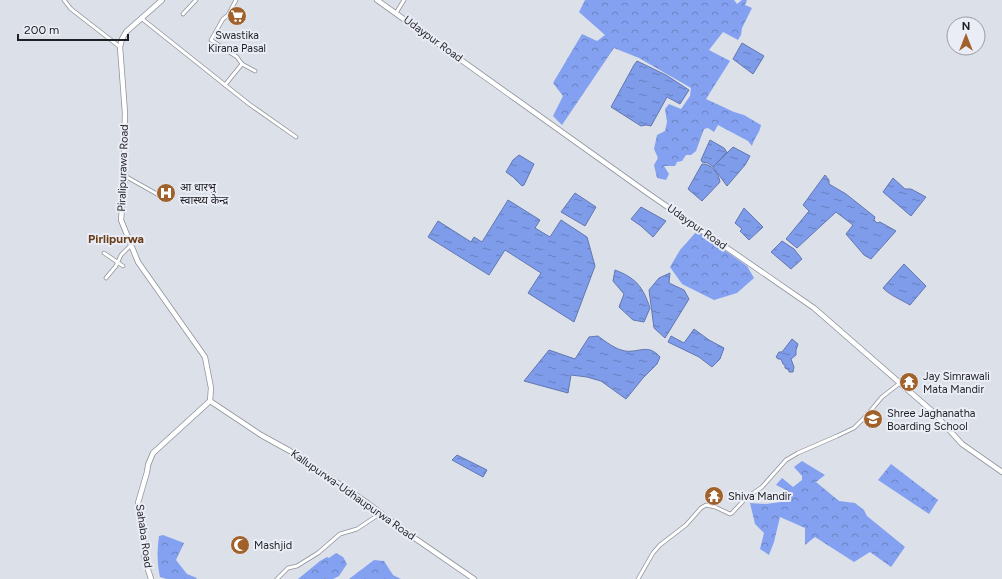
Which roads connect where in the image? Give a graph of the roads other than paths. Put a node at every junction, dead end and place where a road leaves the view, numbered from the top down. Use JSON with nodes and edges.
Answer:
{"nodes":[{"id":1,"x":64,"y":0,"type":"edge"},
{"id":2,"x":162,"y":0,"type":"edge"},
{"id":3,"x":196,"y":0,"type":"edge"},
{"id":4,"x":236,"y":0,"type":"edge"},
{"id":5,"x":377,"y":0,"type":"edge"},
{"id":6,"x":404,"y":0,"type":"edge"},
{"id":7,"x":396,"y":13,"type":"junction"},
{"id":8,"x":183,"y":14,"type":"dead end"},
{"id":9,"x":141,"y":18,"type":"junction"},
{"id":10,"x":120,"y":47,"type":"junction"},
{"id":11,"x":242,"y":64,"type":"junction"},
{"id":12,"x":254,"y":71,"type":"dead end"},
{"id":13,"x":225,"y":85,"type":"junction"},
{"id":14,"x":296,"y":136,"type":"dead end"},
{"id":15,"x":125,"y":176,"type":"junction"},
{"id":16,"x":164,"y":198,"type":"dead end"},
{"id":17,"x":131,"y":245,"type":"junction"},
{"id":18,"x":104,"y":253,"type":"dead end"},
{"id":19,"x":117,"y":262,"type":"junction"},
{"id":20,"x":123,"y":266,"type":"dead end"},
{"id":21,"x":106,"y":278,"type":"dead end"},
{"id":22,"x":900,"y":383,"type":"junction"},
{"id":23,"x":210,"y":401,"type":"junction"},
{"id":24,"x":1002,"y":472,"type":"edge"},
{"id":25,"x":381,"y":513,"type":"junction"},
{"id":26,"x":151,"y":579,"type":"edge"},
{"id":27,"x":277,"y":579,"type":"edge"},
{"id":28,"x":474,"y":579,"type":"edge"},
{"id":29,"x":638,"y":579,"type":"edge"}],
"edges":[{"from":1,"to":10,"type":"street"},
{"from":2,"to":9,"type":"street"},
{"from":3,"to":8,"type":"street"},
{"from":4,"to":11,"type":"street"},
{"from":5,"to":7,"type":"street","name":"Udaypur Road"},
{"from":6,"to":7,"type":"street"},
{"from":7,"to":22,"type":"street","name":"Udaypur Road"},
{"from":9,"to":10,"type":"street"},
{"from":9,"to":13,"type":"street"},
{"from":10,"to":15,"type":"street","name":"Piralipurawa Road"},
{"from":11,"to":12,"type":"street"},
{"from":11,"to":13,"type":"street"},
{"from":13,"to":14,"type":"street"},
{"from":15,"to":16,"type":"street"},
{"from":15,"to":17,"type":"street","name":"Piralipurawa Road"},
{"from":17,"to":19,"type":"street"},
{"from":17,"to":23,"type":"street","name":"Piralipurawa Road"},
{"from":18,"to":19,"type":"street"},
{"from":19,"to":20,"type":"street"},
{"from":19,"to":21,"type":"street"},
{"from":22,"to":24,"type":"street","name":"Udaypur Road"},
{"from":22,"to":29,"type":"street"},
{"from":23,"to":25,"type":"street","name":"Kallupurwa-Udhaupurwa Road"},
{"from":23,"to":26,"type":"street","name":"Sahaba Road"},
{"from":25,"to":27,"type":"street"},
{"from":25,"to":28,"type":"street","name":"Kallupurwa-Udhaupurwa Road"}]}
